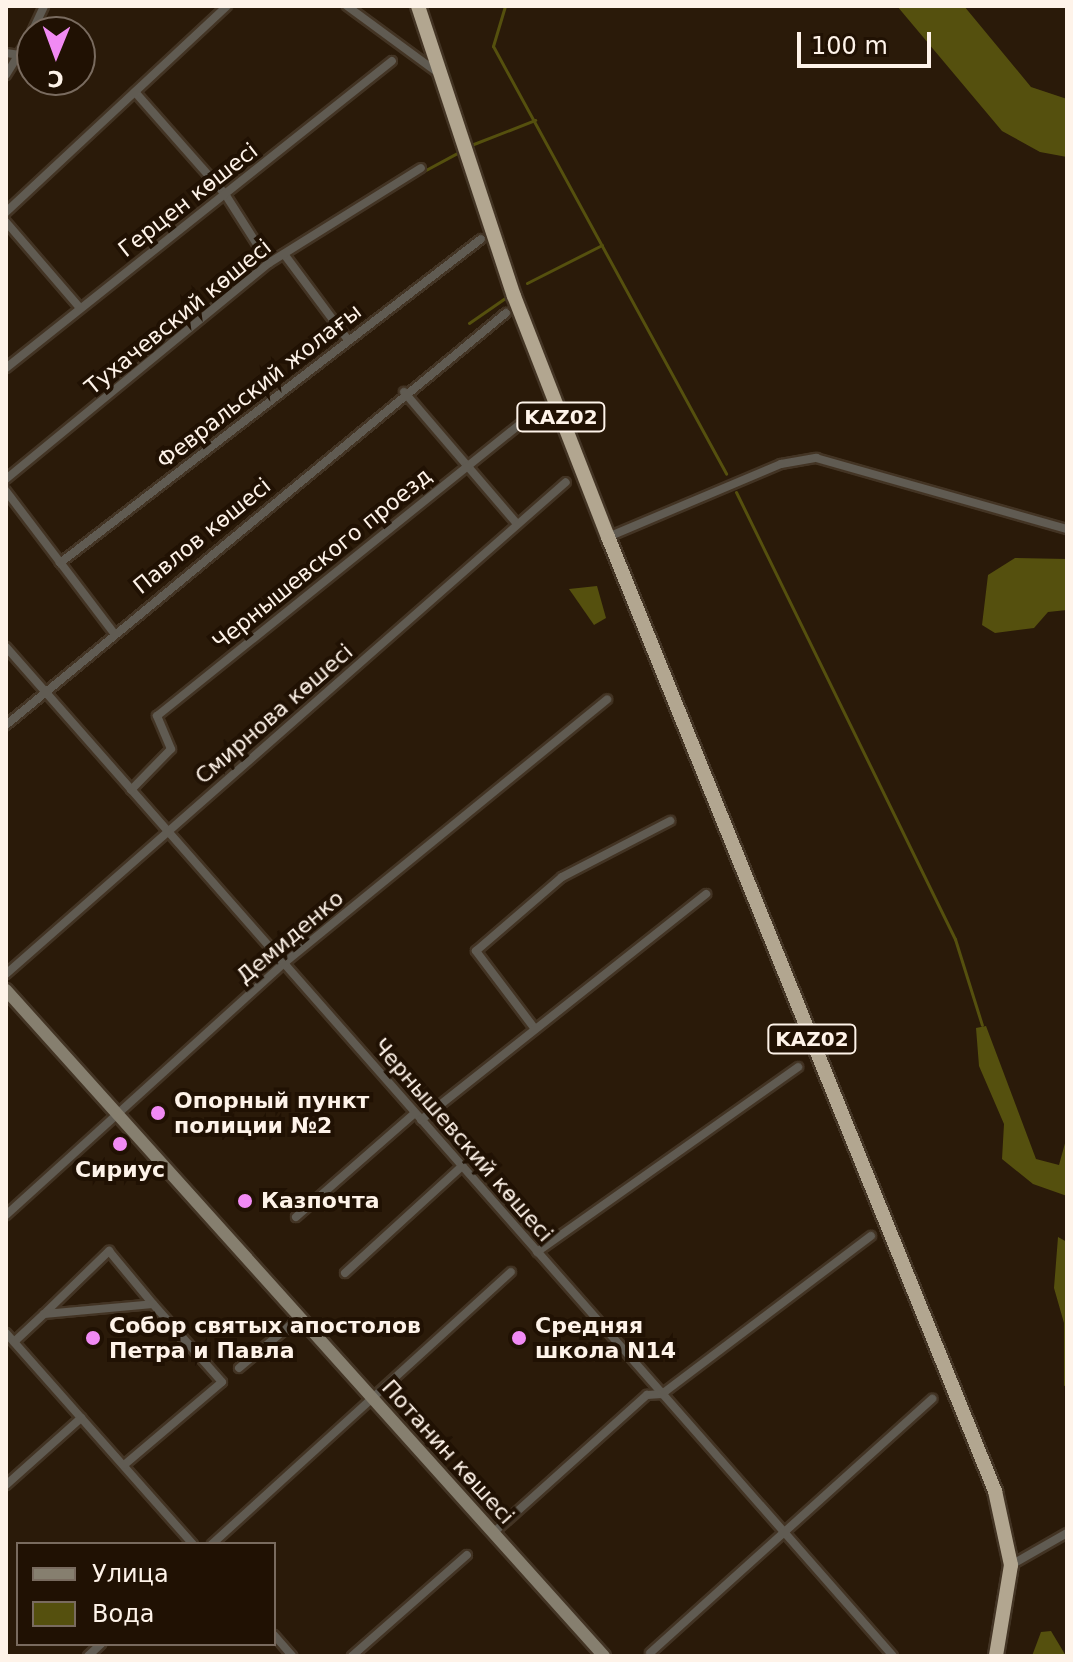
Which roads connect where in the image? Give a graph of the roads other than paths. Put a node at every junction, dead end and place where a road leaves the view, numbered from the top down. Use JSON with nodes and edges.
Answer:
{"nodes":[{"id":1,"x":227,"y":6,"type":"edge"},
{"id":2,"x":347,"y":6,"type":"edge"},
{"id":3,"x":418,"y":6,"type":"edge"},
{"id":4,"x":392,"y":61,"type":"dead end"},
{"id":5,"x":442,"y":75,"type":"junction"},
{"id":6,"x":135,"y":92,"type":"junction"},
{"id":7,"x":421,"y":168,"type":"dead end"},
{"id":8,"x":225,"y":194,"type":"junction"},
{"id":9,"x":6,"y":212,"type":"edge"},
{"id":10,"x":6,"y":222,"type":"edge"},
{"id":11,"x":481,"y":239,"type":"dead end"},
{"id":12,"x":284,"y":254,"type":"junction"},
{"id":13,"x":269,"y":263,"type":"junction"},
{"id":14,"x":80,"y":308,"type":"junction"},
{"id":15,"x":506,"y":313,"type":"dead end"},
{"id":16,"x":348,"y":340,"type":"junction"},
{"id":17,"x":6,"y":368,"type":"edge"},
{"id":18,"x":404,"y":392,"type":"junction"},
{"id":19,"x":537,"y":410,"type":"dead end"},
{"id":20,"x":467,"y":465,"type":"junction"},
{"id":21,"x":6,"y":479,"type":"edge"},
{"id":22,"x":566,"y":482,"type":"dead end"},
{"id":23,"x":6,"y":491,"type":"edge"},
{"id":24,"x":517,"y":524,"type":"junction"},
{"id":25,"x":1067,"y":529,"type":"edge"},
{"id":26,"x":608,"y":537,"type":"junction"},
{"id":27,"x":60,"y":563,"type":"junction"},
{"id":28,"x":113,"y":632,"type":"junction"},
{"id":29,"x":6,"y":647,"type":"edge"},
{"id":30,"x":43,"y":690,"type":"junction"},
{"id":31,"x":607,"y":700,"type":"dead end"},
{"id":32,"x":6,"y":725,"type":"edge"},
{"id":33,"x":131,"y":790,"type":"junction"},
{"id":34,"x":670,"y":821,"type":"dead end"},
{"id":35,"x":167,"y":832,"type":"junction"},
{"id":36,"x":706,"y":894,"type":"dead end"},
{"id":37,"x":284,"y":963,"type":"junction"},
{"id":38,"x":6,"y":974,"type":"edge"},
{"id":39,"x":6,"y":990,"type":"edge"},
{"id":40,"x":535,"y":1029,"type":"junction"},
{"id":41,"x":798,"y":1067,"type":"dead end"},
{"id":42,"x":118,"y":1114,"type":"junction"},
{"id":43,"x":418,"y":1117,"type":"junction"},
{"id":44,"x":462,"y":1166,"type":"junction"},
{"id":45,"x":6,"y":1215,"type":"edge"},
{"id":46,"x":296,"y":1217,"type":"dead end"},
{"id":47,"x":871,"y":1236,"type":"dead end"},
{"id":48,"x":537,"y":1252,"type":"junction"},
{"id":49,"x":511,"y":1272,"type":"dead end"},
{"id":50,"x":345,"y":1273,"type":"dead end"},
{"id":51,"x":153,"y":1304,"type":"junction"},
{"id":52,"x":44,"y":1314,"type":"junction"},
{"id":53,"x":300,"y":1317,"type":"junction"},
{"id":54,"x":6,"y":1333,"type":"edge"},
{"id":55,"x":14,"y":1342,"type":"junction"},
{"id":56,"x":239,"y":1368,"type":"dead end"},
{"id":57,"x":662,"y":1394,"type":"junction"},
{"id":58,"x":373,"y":1398,"type":"junction"},
{"id":59,"x":932,"y":1399,"type":"dead end"},
{"id":60,"x":81,"y":1418,"type":"junction"},
{"id":61,"x":124,"y":1465,"type":"junction"},
{"id":62,"x":6,"y":1485,"type":"edge"},
{"id":63,"x":784,"y":1532,"type":"junction"},
{"id":64,"x":493,"y":1533,"type":"junction"},
{"id":65,"x":1067,"y":1533,"type":"edge"},
{"id":66,"x":191,"y":1542,"type":"edge"},
{"id":67,"x":214,"y":1542,"type":"edge"},
{"id":68,"x":467,"y":1555,"type":"dead end"},
{"id":69,"x":1011,"y":1565,"type":"junction"},
{"id":70,"x":276,"y":1637,"type":"edge"},
{"id":71,"x":650,"y":1653,"type":"dead end"},
{"id":72,"x":292,"y":1656,"type":"edge"},
{"id":73,"x":352,"y":1656,"type":"edge"},
{"id":74,"x":604,"y":1656,"type":"edge"},
{"id":75,"x":893,"y":1656,"type":"edge"},
{"id":76,"x":996,"y":1656,"type":"edge"}],
"edges":[{"from":1,"to":6,"type":"street"},
{"from":2,"to":5,"type":"street"},
{"from":3,"to":5,"type":"highway","number":"KAZ02"},
{"from":4,"to":8,"type":"street","name":"Герцен көшесі"},
{"from":5,"to":26,"type":"highway","number":"KAZ02"},
{"from":6,"to":8,"type":"street"},
{"from":6,"to":9,"type":"street"},
{"from":7,"to":12,"type":"street","name":"Тухачевский көшесі"},
{"from":8,"to":13,"type":"street"},
{"from":8,"to":14,"type":"street","name":"Герцен көшесі"},
{"from":10,"to":14,"type":"street"},
{"from":11,"to":16,"type":"street","name":"Февральский жолағы"},
{"from":12,"to":13,"type":"street","name":"Тухачевский көшесі"},
{"from":12,"to":16,"type":"street"},
{"from":13,"to":21,"type":"street","name":"Тухачевский көшесі"},
{"from":14,"to":17,"type":"street","name":"Герцен көшесі"},
{"from":15,"to":18,"type":"street","name":"Павлов көшесі"},
{"from":16,"to":27,"type":"street","name":"Февральский жолағы"},
{"from":18,"to":20,"type":"street"},
{"from":18,"to":28,"type":"street","name":"Павлов көшесі"},
{"from":19,"to":20,"type":"street","name":"Чернышевского проезд"},
{"from":20,"to":24,"type":"street"},
{"from":20,"to":33,"type":"street","name":"Чернышевского проезд"},
{"from":22,"to":24,"type":"street","name":"Смирнова көшесі"},
{"from":23,"to":27,"type":"street"},
{"from":24,"to":35,"type":"street","name":"Смирнова көшесі"},
{"from":25,"to":26,"type":"street"},
{"from":26,"to":69,"type":"highway","number":"KAZ02"},
{"from":27,"to":28,"type":"street"},
{"from":28,"to":30,"type":"street","name":"Павлов көшесі"},
{"from":29,"to":30,"type":"street","name":"Чернышевский көшесі"},
{"from":30,"to":32,"type":"street","name":"Павлов көшесі"},
{"from":30,"to":33,"type":"street","name":"Чернышевский көшесі"},
{"from":31,"to":37,"type":"street","name":"Демиденко"},
{"from":33,"to":35,"type":"street","name":"Чернышевский көшесі"},
{"from":34,"to":40,"type":"street"},
{"from":35,"to":37,"type":"street","name":"Чернышевский көшесі"},
{"from":35,"to":38,"type":"street","name":"Смирнова көшесі"},
{"from":36,"to":40,"type":"street"},
{"from":37,"to":42,"type":"street","name":"Демиденко"},
{"from":37,"to":43,"type":"street","name":"Чернышевский көшесі"},
{"from":39,"to":42,"type":"main road","name":"Потанин көшесі"},
{"from":40,"to":43,"type":"street"},
{"from":41,"to":48,"type":"street"},
{"from":42,"to":45,"type":"street","name":"Демиденко"},
{"from":42,"to":53,"type":"main road","name":"Потанин көшесі"},
{"from":43,"to":44,"type":"street","name":"Чернышевский көшесі"},
{"from":43,"to":46,"type":"street"},
{"from":44,"to":48,"type":"street","name":"Чернышевский көшесі"},
{"from":44,"to":50,"type":"street"},
{"from":47,"to":57,"type":"street"},
{"from":48,"to":57,"type":"street","name":"Чернышевский көшесі"},
{"from":49,"to":58,"type":"street"},
{"from":51,"to":52,"type":"street"},
{"from":51,"to":52,"type":"street"},
{"from":51,"to":61,"type":"street"},
{"from":52,"to":55,"type":"street"},
{"from":53,"to":56,"type":"street"},
{"from":53,"to":58,"type":"main road","name":"Потанин көшесі"},
{"from":54,"to":55,"type":"street"},
{"from":55,"to":60,"type":"street"},
{"from":57,"to":63,"type":"street","name":"Чернышевский көшесі"},
{"from":57,"to":64,"type":"street"},
{"from":58,"to":64,"type":"main road","name":"Потанин көшесі"},
{"from":58,"to":67,"type":"street"},
{"from":59,"to":63,"type":"street"},
{"from":60,"to":61,"type":"street"},
{"from":60,"to":62,"type":"street"},
{"from":61,"to":66,"type":"street"},
{"from":63,"to":71,"type":"street"},
{"from":63,"to":75,"type":"street","name":"Чернышевский көшесі"},
{"from":64,"to":74,"type":"main road","name":"Потанин көшесі"},
{"from":65,"to":69,"type":"street"},
{"from":68,"to":73,"type":"street"},
{"from":69,"to":76,"type":"highway","number":"KAZ02"},
{"from":70,"to":72,"type":"street"}]}
